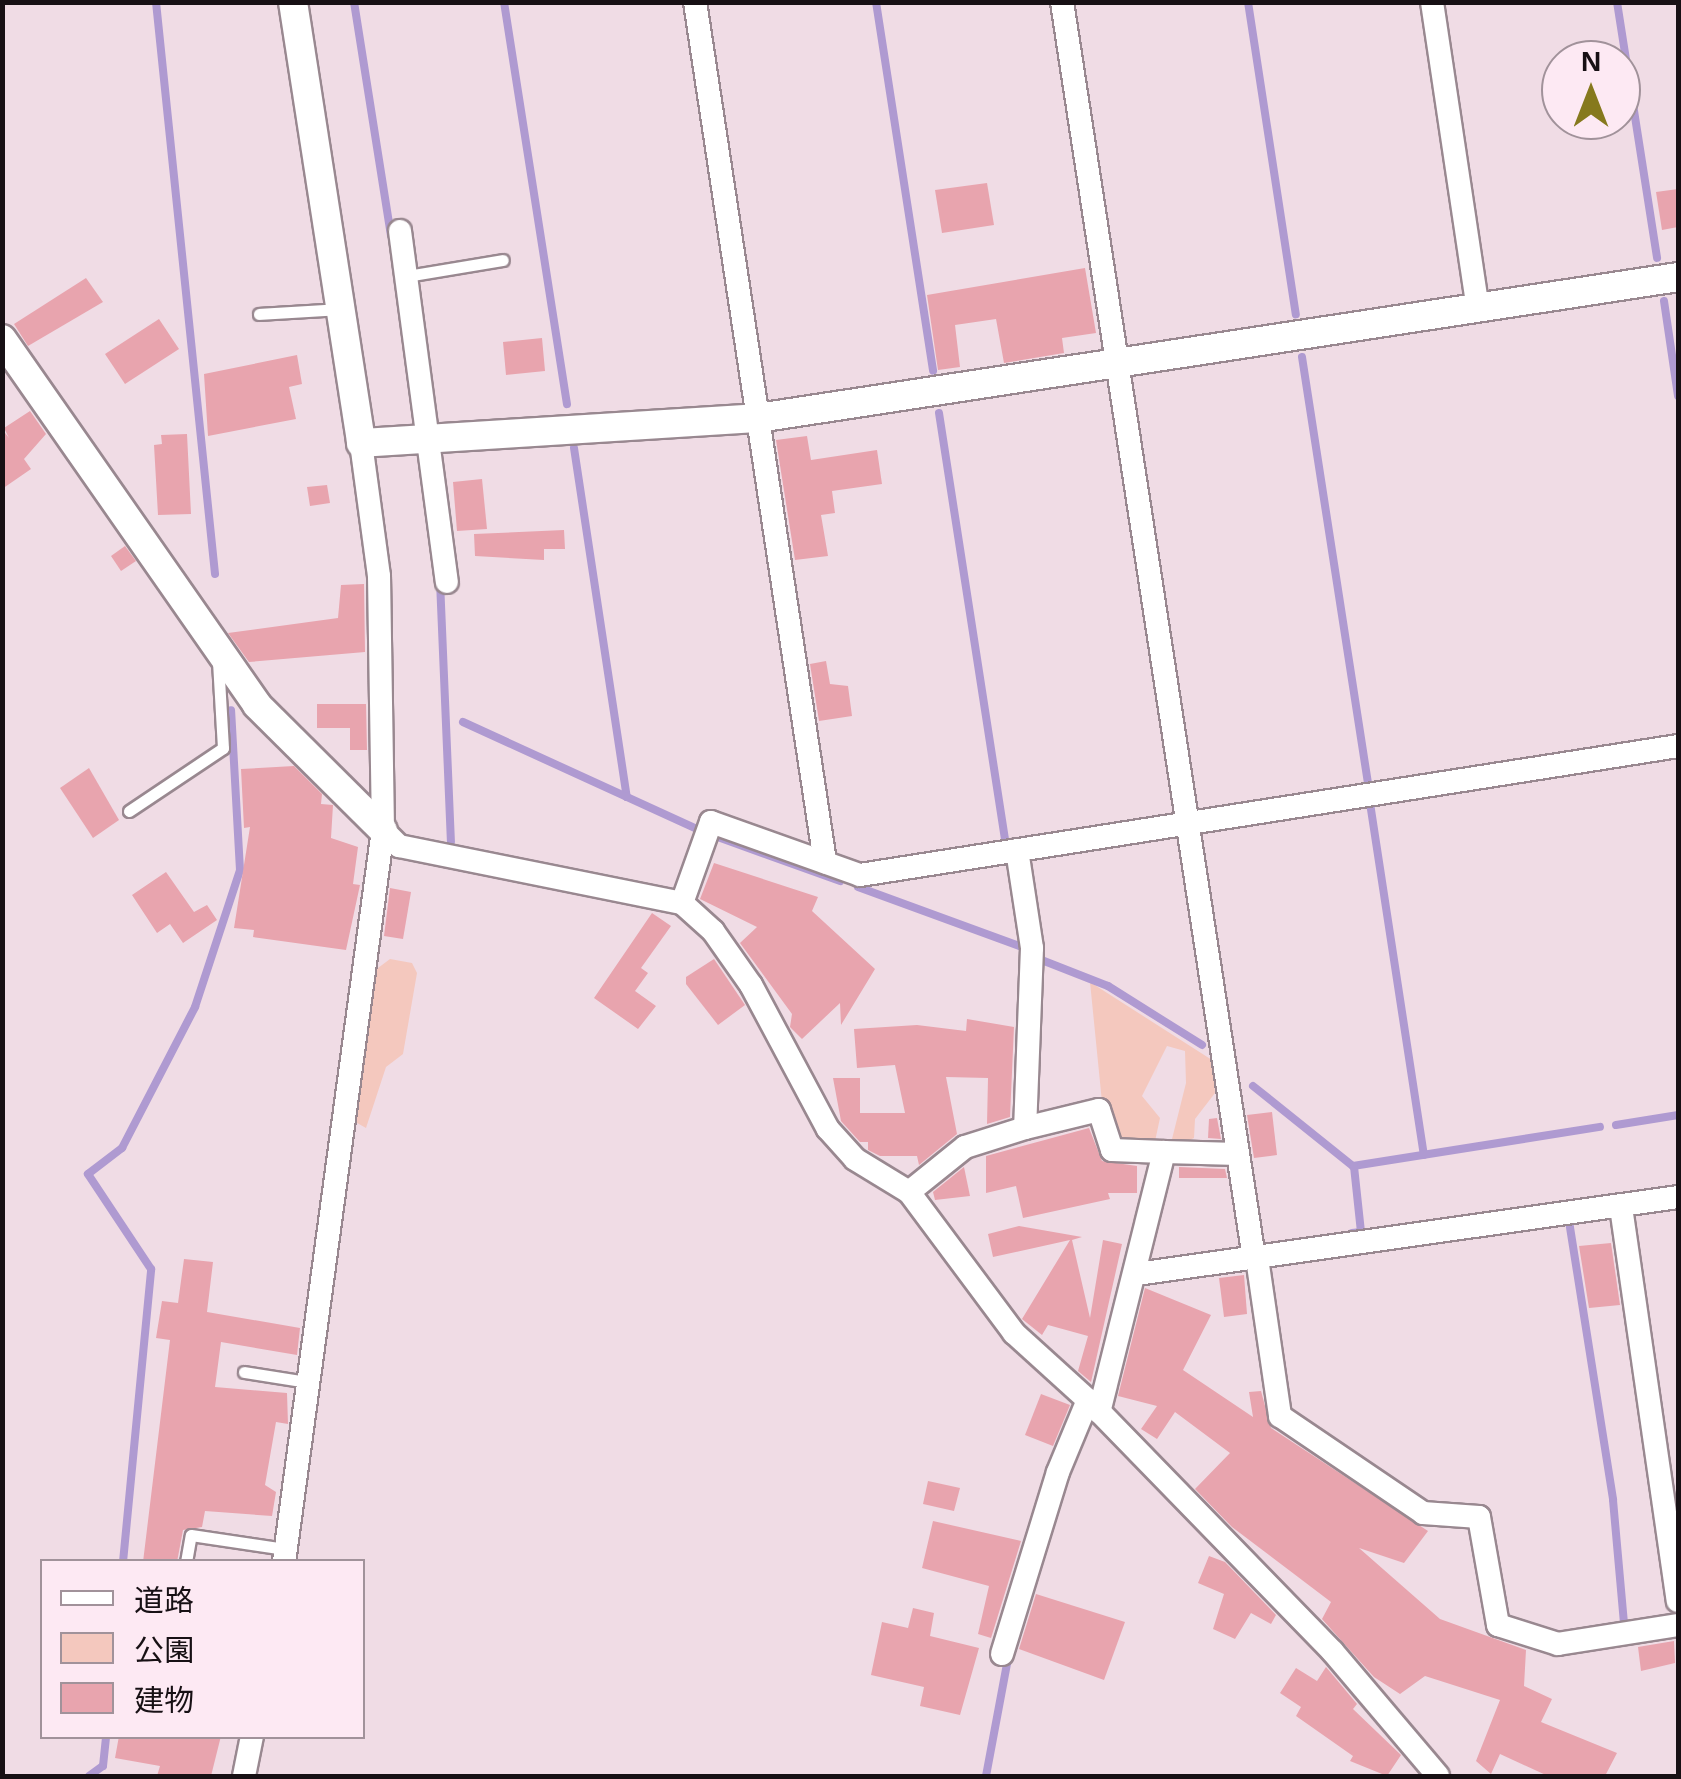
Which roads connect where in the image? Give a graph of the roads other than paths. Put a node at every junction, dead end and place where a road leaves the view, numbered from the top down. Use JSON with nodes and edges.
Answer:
{"nodes":[{"id":1,"x":293,"y":2,"type":"edge"},
{"id":2,"x":695,"y":2,"type":"edge"},
{"id":3,"x":1062,"y":2,"type":"edge"},
{"id":4,"x":1432,"y":2,"type":"edge"},
{"id":5,"x":400,"y":232,"type":"dead end"},
{"id":6,"x":503,"y":260,"type":"dead end"},
{"id":7,"x":406,"y":276,"type":"junction"},
{"id":8,"x":1678,"y":277,"type":"edge"},
{"id":9,"x":342,"y":309,"type":"junction"},
{"id":10,"x":1478,"y":309,"type":"junction"},
{"id":11,"x":260,"y":314,"type":"dead end"},
{"id":12,"x":2,"y":339,"type":"edge"},
{"id":13,"x":1117,"y":364,"type":"junction"},
{"id":14,"x":758,"y":418,"type":"junction"},
{"id":15,"x":432,"y":438,"type":"junction"},
{"id":16,"x":361,"y":443,"type":"junction"},
{"id":17,"x":447,"y":582,"type":"dead end"},
{"id":18,"x":218,"y":648,"type":"junction"},
{"id":19,"x":1678,"y":746,"type":"edge"},
{"id":20,"x":129,"y":811,"type":"dead end"},
{"id":21,"x":1188,"y":822,"type":"junction"},
{"id":22,"x":384,"y":830,"type":"junction"},
{"id":23,"x":1017,"y":850,"type":"junction"},
{"id":24,"x":825,"y":862,"type":"junction"},
{"id":25,"x":682,"y":903,"type":"junction"},
{"id":26,"x":1025,"y":1128,"type":"junction"},
{"id":27,"x":1164,"y":1152,"type":"junction"},
{"id":28,"x":1238,"y":1154,"type":"junction"},
{"id":29,"x":908,"y":1192,"type":"junction"},
{"id":30,"x":1678,"y":1197,"type":"edge"},
{"id":31,"x":1621,"y":1207,"type":"junction"},
{"id":32,"x":1256,"y":1258,"type":"junction"},
{"id":33,"x":1137,"y":1274,"type":"junction"},
{"id":34,"x":244,"y":1372,"type":"dead end"},
{"id":35,"x":308,"y":1382,"type":"junction"},
{"id":36,"x":1094,"y":1406,"type":"junction"},
{"id":37,"x":284,"y":1555,"type":"edge"},
{"id":38,"x":187,"y":1559,"type":"edge"},
{"id":39,"x":1678,"y":1601,"type":"edge"},
{"id":40,"x":1678,"y":1625,"type":"edge"},
{"id":41,"x":1002,"y":1654,"type":"dead end"},
{"id":42,"x":251,"y":1739,"type":"edge"},
{"id":43,"x":244,"y":1776,"type":"edge"},
{"id":44,"x":1438,"y":1776,"type":"edge"}],
"edges":[{"from":1,"to":9,"type":"street"},
{"from":2,"to":14,"type":"street"},
{"from":3,"to":13,"type":"street"},
{"from":4,"to":10,"type":"street"},
{"from":5,"to":7,"type":"street"},
{"from":6,"to":7,"type":"lane"},
{"from":7,"to":15,"type":"street"},
{"from":8,"to":10,"type":"street"},
{"from":9,"to":11,"type":"lane"},
{"from":9,"to":16,"type":"street"},
{"from":10,"to":13,"type":"street"},
{"from":12,"to":18,"type":"street"},
{"from":13,"to":14,"type":"street"},
{"from":13,"to":21,"type":"street"},
{"from":14,"to":15,"type":"street"},
{"from":14,"to":24,"type":"street"},
{"from":15,"to":16,"type":"street"},
{"from":15,"to":17,"type":"street"},
{"from":16,"to":22,"type":"street"},
{"from":18,"to":20,"type":"lane"},
{"from":18,"to":22,"type":"street"},
{"from":19,"to":21,"type":"street"},
{"from":21,"to":23,"type":"street"},
{"from":21,"to":28,"type":"street"},
{"from":22,"to":25,"type":"street"},
{"from":22,"to":35,"type":"street"},
{"from":23,"to":24,"type":"street"},
{"from":23,"to":26,"type":"street"},
{"from":24,"to":25,"type":"street"},
{"from":25,"to":29,"type":"street"},
{"from":26,"to":27,"type":"street"},
{"from":26,"to":29,"type":"street"},
{"from":27,"to":28,"type":"street"},
{"from":27,"to":33,"type":"street"},
{"from":28,"to":32,"type":"street"},
{"from":29,"to":36,"type":"street"},
{"from":30,"to":31,"type":"street"},
{"from":31,"to":32,"type":"street"},
{"from":31,"to":39,"type":"street"},
{"from":32,"to":33,"type":"street"},
{"from":32,"to":40,"type":"street"},
{"from":33,"to":36,"type":"street"},
{"from":34,"to":35,"type":"lane"},
{"from":35,"to":37,"type":"street"},
{"from":36,"to":41,"type":"street"},
{"from":36,"to":44,"type":"street"},
{"from":37,"to":38,"type":"lane"},
{"from":42,"to":43,"type":"street"}]}
